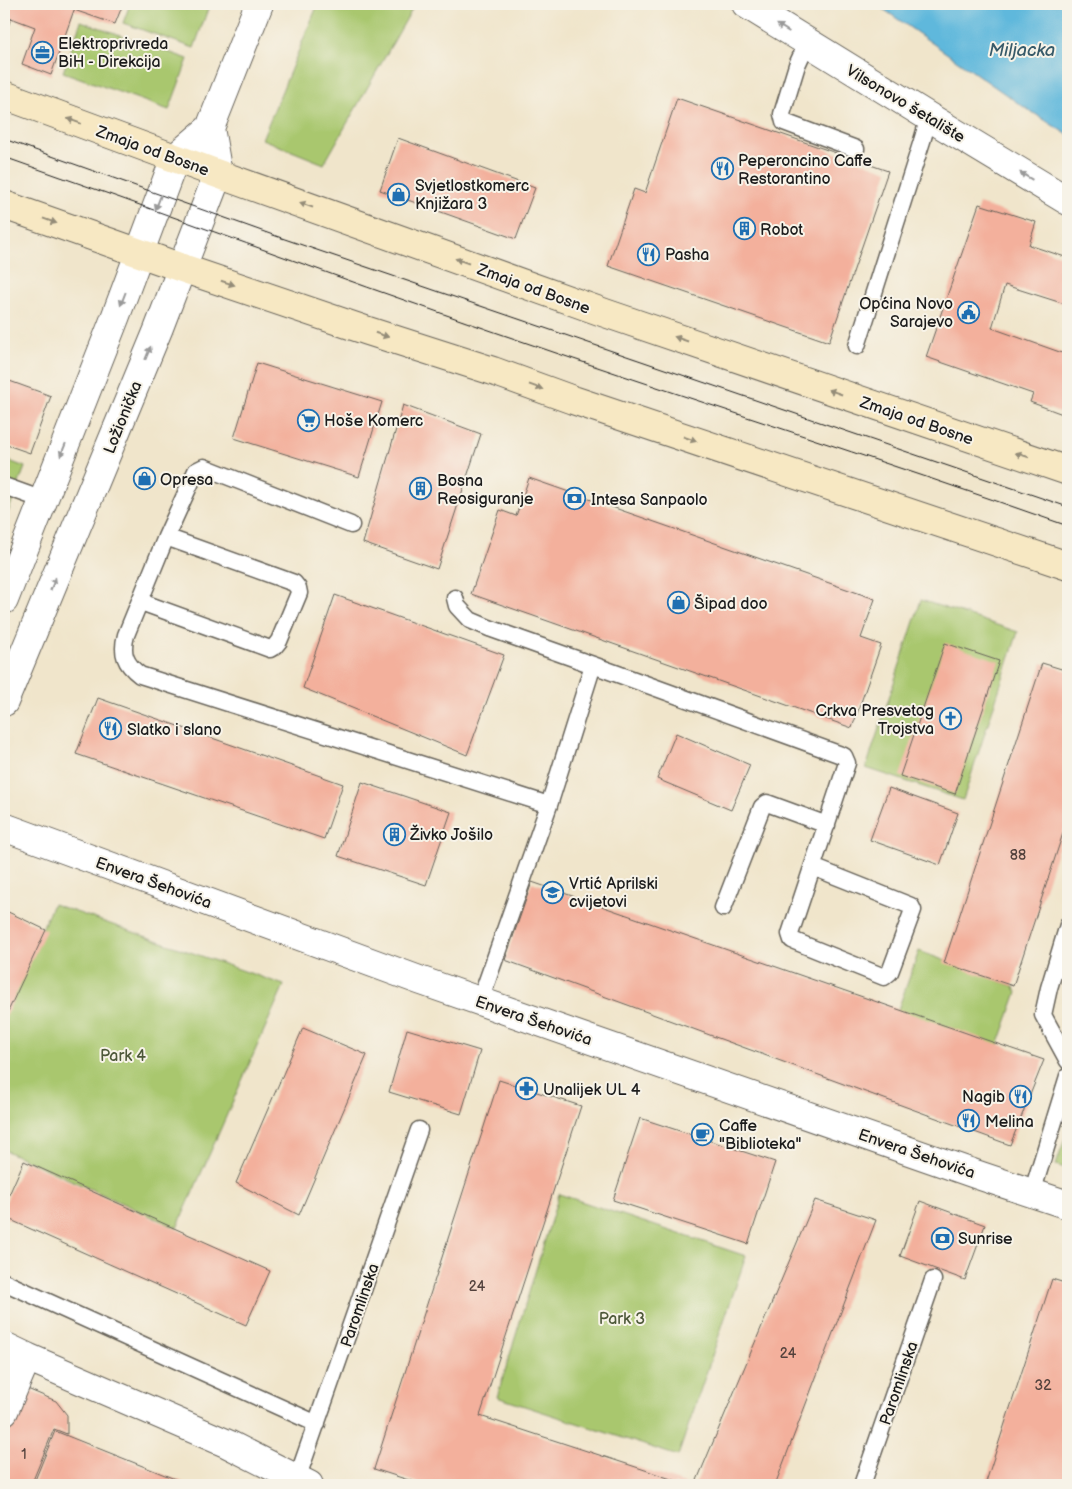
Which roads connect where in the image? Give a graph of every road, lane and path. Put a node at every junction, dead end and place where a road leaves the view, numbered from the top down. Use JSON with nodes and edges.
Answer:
{"nodes":[{"id":1,"x":259,"y":4,"type":"edge"},
{"id":2,"x":746,"y":4,"type":"edge"},
{"id":3,"x":807,"y":42,"type":"junction"},
{"id":4,"x":4,"y":95,"type":"edge"},
{"id":5,"x":928,"y":117,"type":"junction"},
{"id":6,"x":210,"y":128,"type":"junction"},
{"id":7,"x":856,"y":149,"type":"dead end"},
{"id":8,"x":175,"y":158,"type":"junction"},
{"id":9,"x":218,"y":174,"type":"junction"},
{"id":10,"x":1068,"y":201,"type":"edge"},
{"id":11,"x":4,"y":204,"type":"edge"},
{"id":12,"x":140,"y":253,"type":"junction"},
{"id":13,"x":182,"y":268,"type":"junction"},
{"id":14,"x":857,"y":346,"type":"dead end"},
{"id":15,"x":1068,"y":471,"type":"edge"},
{"id":16,"x":4,"y":486,"type":"edge"},
{"id":17,"x":43,"y":500,"type":"junction"},
{"id":18,"x":351,"y":526,"type":"dead end"},
{"id":19,"x":166,"y":537,"type":"junction"},
{"id":20,"x":1068,"y":566,"type":"edge"},
{"id":21,"x":7,"y":583,"type":"edge"},
{"id":22,"x":455,"y":598,"type":"dead end"},
{"id":23,"x":141,"y":602,"type":"junction"},
{"id":24,"x":593,"y":665,"type":"junction"},
{"id":25,"x":4,"y":702,"type":"edge"},
{"id":26,"x":549,"y":805,"type":"junction"},
{"id":27,"x":827,"y":824,"type":"junction"},
{"id":28,"x":4,"y":827,"type":"edge"},
{"id":29,"x":814,"y":867,"type":"junction"},
{"id":30,"x":724,"y":908,"type":"dead end"},
{"id":31,"x":1068,"y":925,"type":"edge"},
{"id":32,"x":480,"y":1001,"type":"junction"},
{"id":33,"x":1068,"y":1062,"type":"edge"},
{"id":34,"x":1068,"y":1076,"type":"edge"},
{"id":35,"x":419,"y":1130,"type":"dead end"},
{"id":36,"x":1032,"y":1193,"type":"junction"},
{"id":37,"x":1068,"y":1204,"type":"edge"},
{"id":38,"x":933,"y":1280,"type":"dead end"},
{"id":39,"x":4,"y":1282,"type":"edge"},
{"id":40,"x":15,"y":1352,"type":"edge"},
{"id":41,"x":4,"y":1411,"type":"edge"},
{"id":42,"x":317,"y":1424,"type":"junction"},
{"id":43,"x":304,"y":1482,"type":"edge"},
{"id":44,"x":862,"y":1485,"type":"edge"}],
"edges":[{"from":1,"to":6,"type":"street"},
{"from":3,"to":2,"type":"street","name":"Vilsonovo šetalište","one_way":true},
{"from":3,"to":5,"type":"street","name":"Vilsonovo šetalište"},
{"from":3,"to":7,"type":"lane"},
{"from":8,"to":4,"type":"main road","name":"Zmaja od Bosne","one_way":true},
{"from":10,"to":5,"type":"street","name":"Vilsonovo šetalište","one_way":true},
{"from":5,"to":14,"type":"lane"},
{"from":6,"to":8,"type":"street"},
{"from":6,"to":9,"type":"street"},
{"from":8,"to":9,"type":"main road","name":"Zmaja od Bosne"},
{"from":8,"to":12,"type":"street","one_way":true},
{"from":9,"to":13,"type":"street","name":"Ložionička"},
{"from":15,"to":9,"type":"main road","name":"Zmaja od Bosne","one_way":true},
{"from":11,"to":12,"type":"main road","one_way":true},
{"from":12,"to":13,"type":"main road"},
{"from":12,"to":17,"type":"street","one_way":true},
{"from":13,"to":20,"type":"main road","one_way":true},
{"from":25,"to":13,"type":"street","name":"Ložionička","one_way":true},
{"from":16,"to":17,"type":"lane"},
{"from":17,"to":21,"type":"street"},
{"from":18,"to":19,"type":"lane"},
{"from":19,"to":23,"type":"lane"},
{"from":19,"to":23,"type":"lane"},
{"from":22,"to":24,"type":"lane"},
{"from":23,"to":26,"type":"lane"},
{"from":24,"to":26,"type":"lane"},
{"from":24,"to":27,"type":"lane"},
{"from":26,"to":32,"type":"lane"},
{"from":27,"to":29,"type":"lane"},
{"from":27,"to":30,"type":"lane"},
{"from":28,"to":32,"type":"street","name":"Envera Šehovića"},
{"from":29,"to":29,"type":"lane"},
{"from":31,"to":33,"type":"lane"},
{"from":32,"to":36,"type":"street","name":"Envera Šehovića"},
{"from":34,"to":36,"type":"lane"},
{"from":35,"to":42,"type":"lane","name":"Paromlinska"},
{"from":36,"to":37,"type":"street","name":"Envera Šehovića"},
{"from":38,"to":44,"type":"lane","name":"Paromlinska"},
{"from":39,"to":42,"type":"lane"},
{"from":40,"to":41,"type":"street"},
{"from":40,"to":43,"type":"street","name":"Paromlinska"},
{"from":42,"to":43,"type":"lane","name":"Paromlinska"}]}
